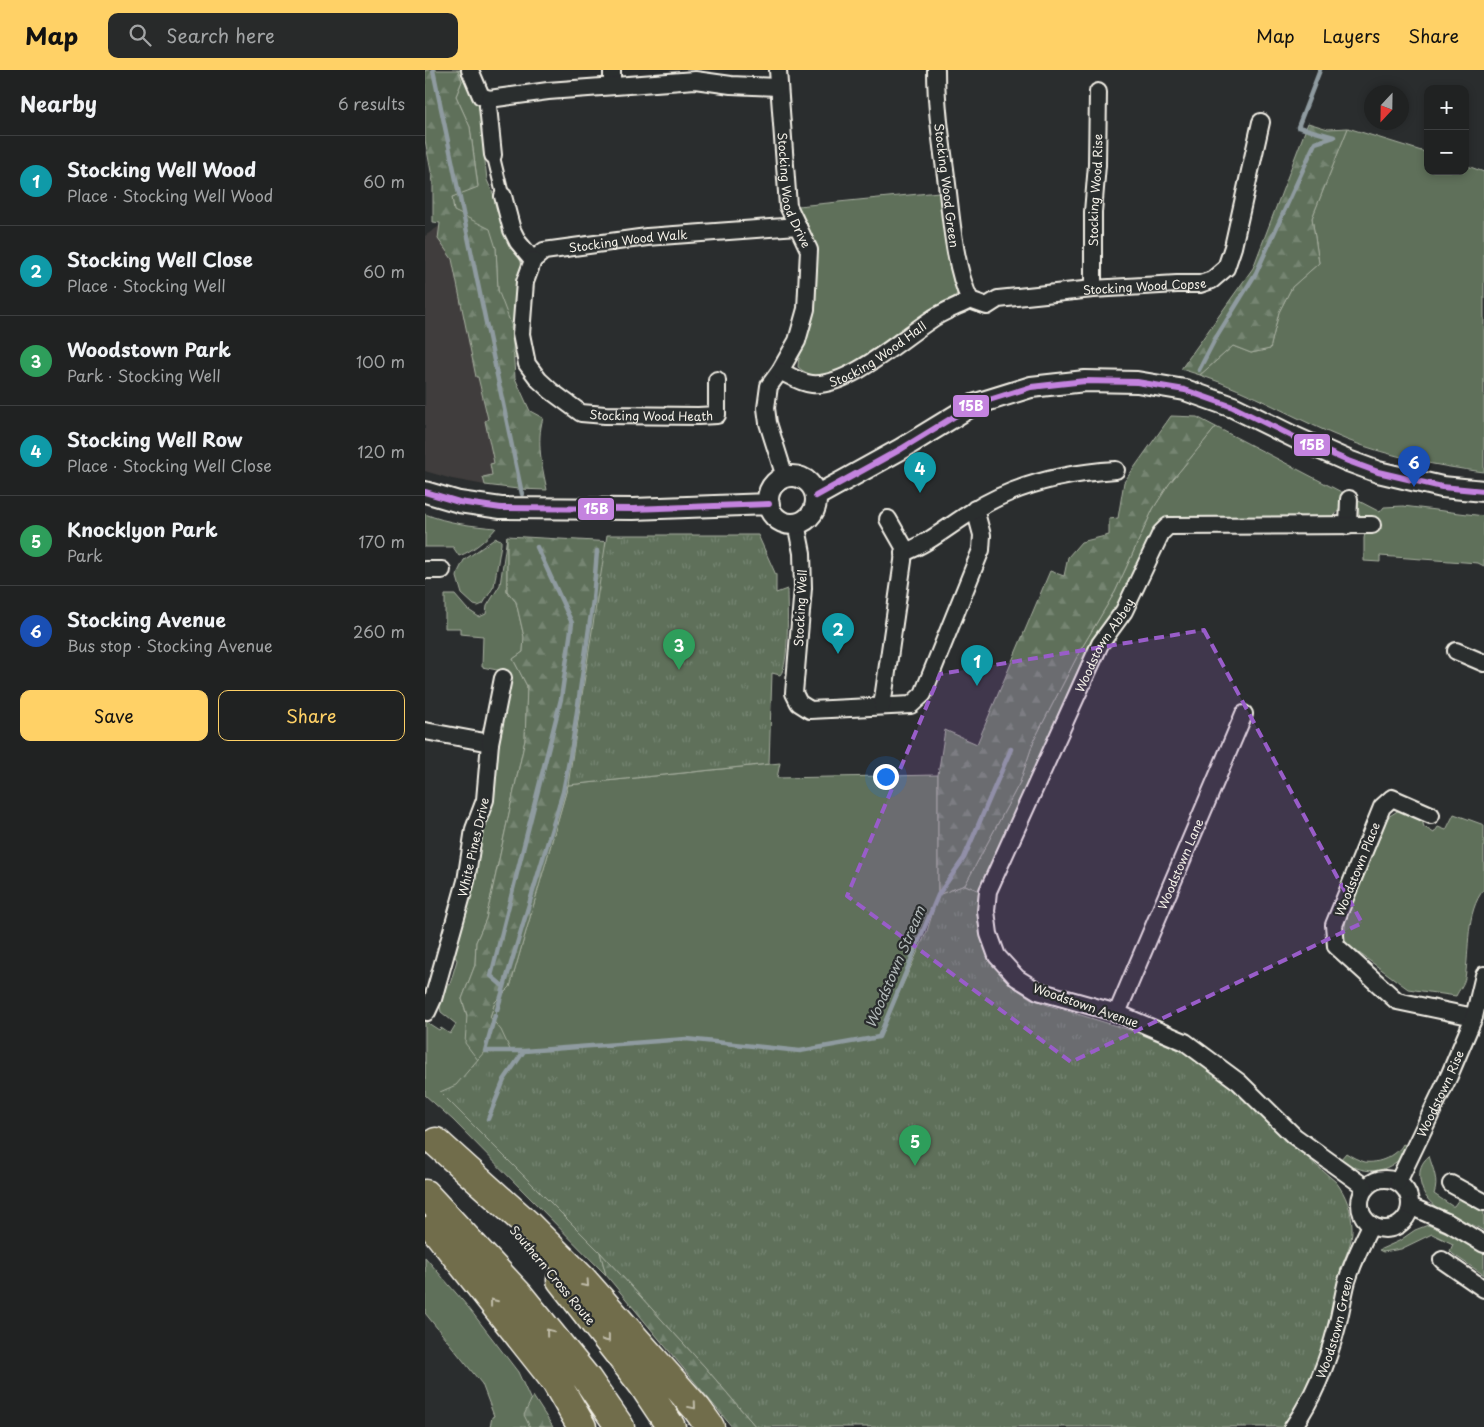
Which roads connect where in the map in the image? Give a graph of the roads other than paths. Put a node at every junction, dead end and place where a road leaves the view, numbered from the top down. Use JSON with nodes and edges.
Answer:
{"nodes":[{"id":1,"x":470,"y":70,"type":"edge"},
{"id":2,"x":778,"y":70,"type":"edge"},
{"id":3,"x":936,"y":70,"type":"edge"},
{"id":4,"x":612,"y":78,"type":"edge"},
{"id":5,"x":778,"y":88,"type":"junction"},
{"id":6,"x":1098,"y":92,"type":"dead end"},
{"id":7,"x":489,"y":99,"type":"junction"},
{"id":8,"x":1261,"y":122,"type":"dead end"},
{"id":9,"x":493,"y":155,"type":"joint"},
{"id":10,"x":503,"y":196,"type":"joint"},
{"id":11,"x":798,"y":226,"type":"junction"},
{"id":12,"x":533,"y":260,"type":"junction"},
{"id":13,"x":1093,"y":289,"type":"junction"},
{"id":14,"x":970,"y":300,"type":"junction"},
{"id":15,"x":780,"y":371,"type":"junction"},
{"id":16,"x":717,"y":380,"type":"dead end"},
{"id":17,"x":1116,"y":470,"type":"dead end"},
{"id":18,"x":785,"y":477,"type":"junction"},
{"id":19,"x":1484,"y":491,"type":"edge"},
{"id":20,"x":425,"y":492,"type":"edge"},
{"id":21,"x":816,"y":496,"type":"junction"},
{"id":22,"x":1349,"y":499,"type":"dead end"},
{"id":23,"x":769,"y":504,"type":"junction"},
{"id":24,"x":975,"y":509,"type":"junction"},
{"id":25,"x":888,"y":519,"type":"dead end"},
{"id":26,"x":796,"y":523,"type":"junction"},
{"id":27,"x":1348,"y":526,"type":"junction"},
{"id":28,"x":1373,"y":526,"type":"dead end"},
{"id":29,"x":903,"y":553,"type":"junction"},
{"id":30,"x":425,"y":570,"type":"edge"},
{"id":31,"x":442,"y":570,"type":"dead end"},
{"id":32,"x":1456,"y":651,"type":"dead end"},
{"id":33,"x":1484,"y":663,"type":"edge"},
{"id":34,"x":503,"y":678,"type":"dead end"},
{"id":35,"x":883,"y":706,"type":"junction"},
{"id":36,"x":1244,"y":714,"type":"dead end"},
{"id":37,"x":425,"y":731,"type":"edge"},
{"id":38,"x":490,"y":743,"type":"junction"},
{"id":39,"x":1431,"y":816,"type":"dead end"},
{"id":40,"x":989,"y":934,"type":"joint"},
{"id":41,"x":1484,"y":975,"type":"edge"},
{"id":42,"x":427,"y":1012,"type":"dead end"},
{"id":43,"x":1117,"y":1013,"type":"junction"},
{"id":44,"x":1474,"y":1017,"type":"junction"},
{"id":45,"x":431,"y":1137,"type":"edge"},
{"id":46,"x":1398,"y":1182,"type":"junction"},
{"id":47,"x":1451,"y":1184,"type":"dead end"},
{"id":48,"x":1365,"y":1187,"type":"junction"},
{"id":49,"x":425,"y":1194,"type":"edge"},
{"id":50,"x":1484,"y":1202,"type":"edge"},
{"id":51,"x":1410,"y":1206,"type":"junction"},
{"id":52,"x":425,"y":1217,"type":"edge"},
{"id":53,"x":1371,"y":1225,"type":"junction"},
{"id":54,"x":1484,"y":1244,"type":"edge"},
{"id":55,"x":1442,"y":1260,"type":"dead end"},
{"id":56,"x":1484,"y":1289,"type":"edge"},
{"id":57,"x":582,"y":1427,"type":"edge"},
{"id":58,"x":620,"y":1427,"type":"edge"},
{"id":59,"x":671,"y":1427,"type":"edge"},
{"id":60,"x":710,"y":1427,"type":"edge"},
{"id":61,"x":1293,"y":1427,"type":"edge"}],
"edges":[{"from":1,"to":7,"type":"street"},
{"from":2,"to":5,"type":"street","name":"Stocking Wood Drive"},
{"from":3,"to":14,"type":"street","name":"Stocking Wood Green"},
{"from":4,"to":5,"type":"street"},
{"from":4,"to":7,"type":"street"},
{"from":5,"to":11,"type":"street","name":"Stocking Wood Drive"},
{"from":6,"to":13,"type":"street","name":"Stocking Wood Rise"},
{"from":7,"to":9,"type":"street"},
{"from":8,"to":13,"type":"street","name":"Stocking Wood Copse"},
{"from":9,"to":10,"type":"street"},
{"from":10,"to":12,"type":"street"},
{"from":11,"to":12,"type":"street","name":"Stocking Wood Walk"},
{"from":11,"to":15,"type":"street","name":"Stocking Wood Drive"},
{"from":12,"to":16,"type":"street","name":"Stocking Wood Heath"},
{"from":13,"to":14,"type":"street","name":"Stocking Wood Copse"},
{"from":14,"to":15,"type":"street","name":"Stocking Wood Hall"},
{"from":15,"to":18,"type":"street","name":"Stocking Wood Drive"},
{"from":17,"to":24,"type":"street"},
{"from":18,"to":21,"type":"street"},
{"from":18,"to":23,"type":"street"},
{"from":19,"to":21,"type":"street"},
{"from":20,"to":23,"type":"street"},
{"from":21,"to":26,"type":"street"},
{"from":22,"to":27,"type":"street"},
{"from":23,"to":26,"type":"street"},
{"from":24,"to":29,"type":"street"},
{"from":24,"to":35,"type":"street"},
{"from":25,"to":29,"type":"street"},
{"from":26,"to":35,"type":"street","name":"Stocking Well"},
{"from":27,"to":28,"type":"street","name":"Woodstown Abbey"},
{"from":27,"to":40,"type":"street","name":"Woodstown Abbey"},
{"from":29,"to":35,"type":"street"},
{"from":30,"to":31,"type":"street"},
{"from":32,"to":33,"type":"street"},
{"from":34,"to":38,"type":"street","name":"White Pines Drive"},
{"from":36,"to":43,"type":"street","name":"Woodstown Lane"},
{"from":37,"to":38,"type":"street"},
{"from":38,"to":42,"type":"street","name":"White Pines Drive"},
{"from":39,"to":44,"type":"street","name":"Woodstown Place"},
{"from":40,"to":43,"type":"street","name":"Woodstown Avenue"},
{"from":41,"to":44,"type":"street","name":"Woodstown Rise"},
{"from":43,"to":48,"type":"street","name":"Woodstown Avenue"},
{"from":44,"to":46,"type":"street","name":"Woodstown Rise"},
{"from":45,"to":59,"type":"highway","name":"Southern Cross Route","one_way":true},
{"from":45,"to":60,"type":"highway","one_way":true},
{"from":46,"to":48,"type":"street"},
{"from":46,"to":51,"type":"street"},
{"from":47,"to":50,"type":"street"},
{"from":48,"to":53,"type":"street"},
{"from":58,"to":49,"type":"highway","one_way":true},
{"from":51,"to":53,"type":"street"},
{"from":51,"to":54,"type":"street"},
{"from":57,"to":52,"type":"highway","one_way":true},
{"from":53,"to":61,"type":"street","name":"Woodstown Green"},
{"from":55,"to":56,"type":"street"}]}
